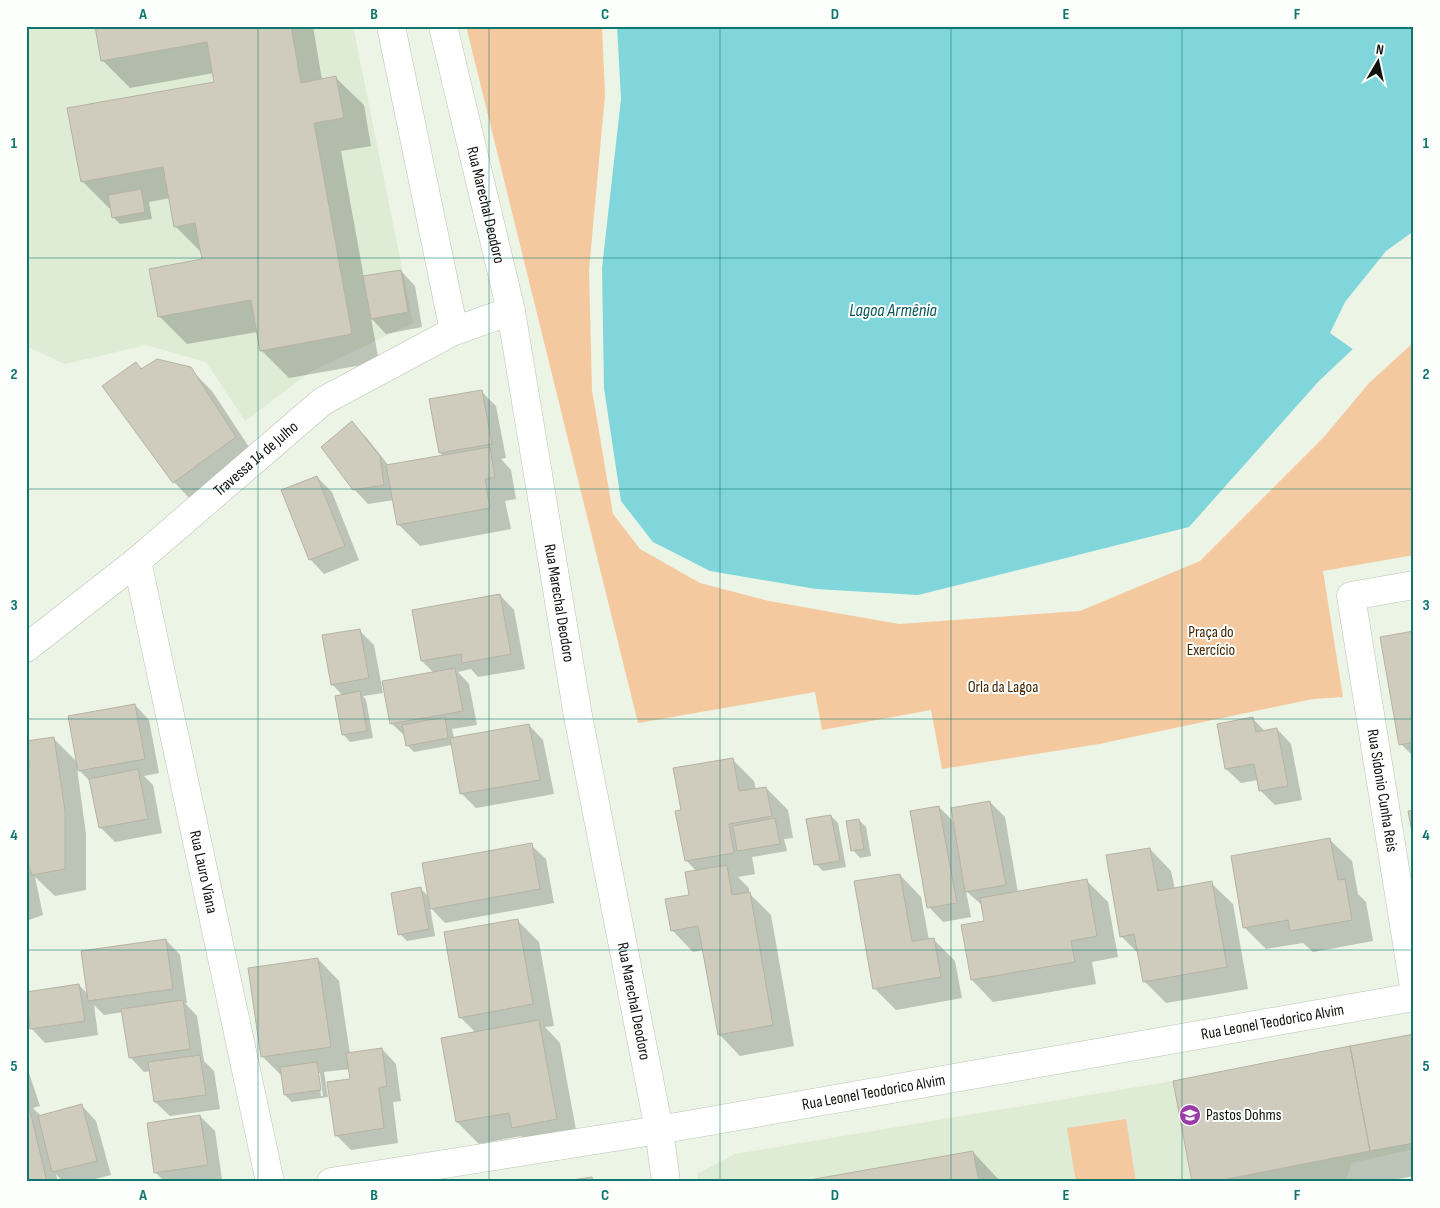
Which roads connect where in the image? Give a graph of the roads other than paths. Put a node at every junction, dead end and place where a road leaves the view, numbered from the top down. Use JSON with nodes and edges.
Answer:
{"nodes":[{"id":1,"x":391,"y":26,"type":"edge"},
{"id":2,"x":443,"y":26,"type":"edge"},
{"id":3,"x":511,"y":311,"type":"junction"},
{"id":4,"x":454,"y":331,"type":"junction"},
{"id":5,"x":137,"y":561,"type":"junction"},
{"id":6,"x":1414,"y":585,"type":"edge"},
{"id":7,"x":26,"y":648,"type":"edge"},
{"id":8,"x":1414,"y":987,"type":"edge"},
{"id":9,"x":1414,"y":997,"type":"edge"},
{"id":10,"x":659,"y":1130,"type":"junction"},
{"id":11,"x":270,"y":1182,"type":"edge"},
{"id":12,"x":331,"y":1182,"type":"edge"},
{"id":13,"x":666,"y":1182,"type":"edge"}],
"edges":[{"from":1,"to":4,"type":"street"},
{"from":2,"to":3,"type":"street","name":"Rua Marechal Deodoro"},
{"from":3,"to":4,"type":"street","name":"Travessa 14 de Julho"},
{"from":3,"to":10,"type":"street","name":"Rua Marechal Deodoro"},
{"from":4,"to":5,"type":"street","name":"Travessa 14 de Julho"},
{"from":5,"to":7,"type":"street","name":"Travessa 14 de Julho"},
{"from":5,"to":11,"type":"street","name":"Rua Lauro Viana"},
{"from":6,"to":8,"type":"street","name":"Rua Sidonio Cunha Reis"},
{"from":9,"to":10,"type":"street","name":"Rua Leonel Teodorico Alvim"},
{"from":10,"to":12,"type":"street","name":"Rua Leonel Teodorico Alvim"},
{"from":10,"to":13,"type":"street","name":"Rua Marechal Deodoro"}]}
